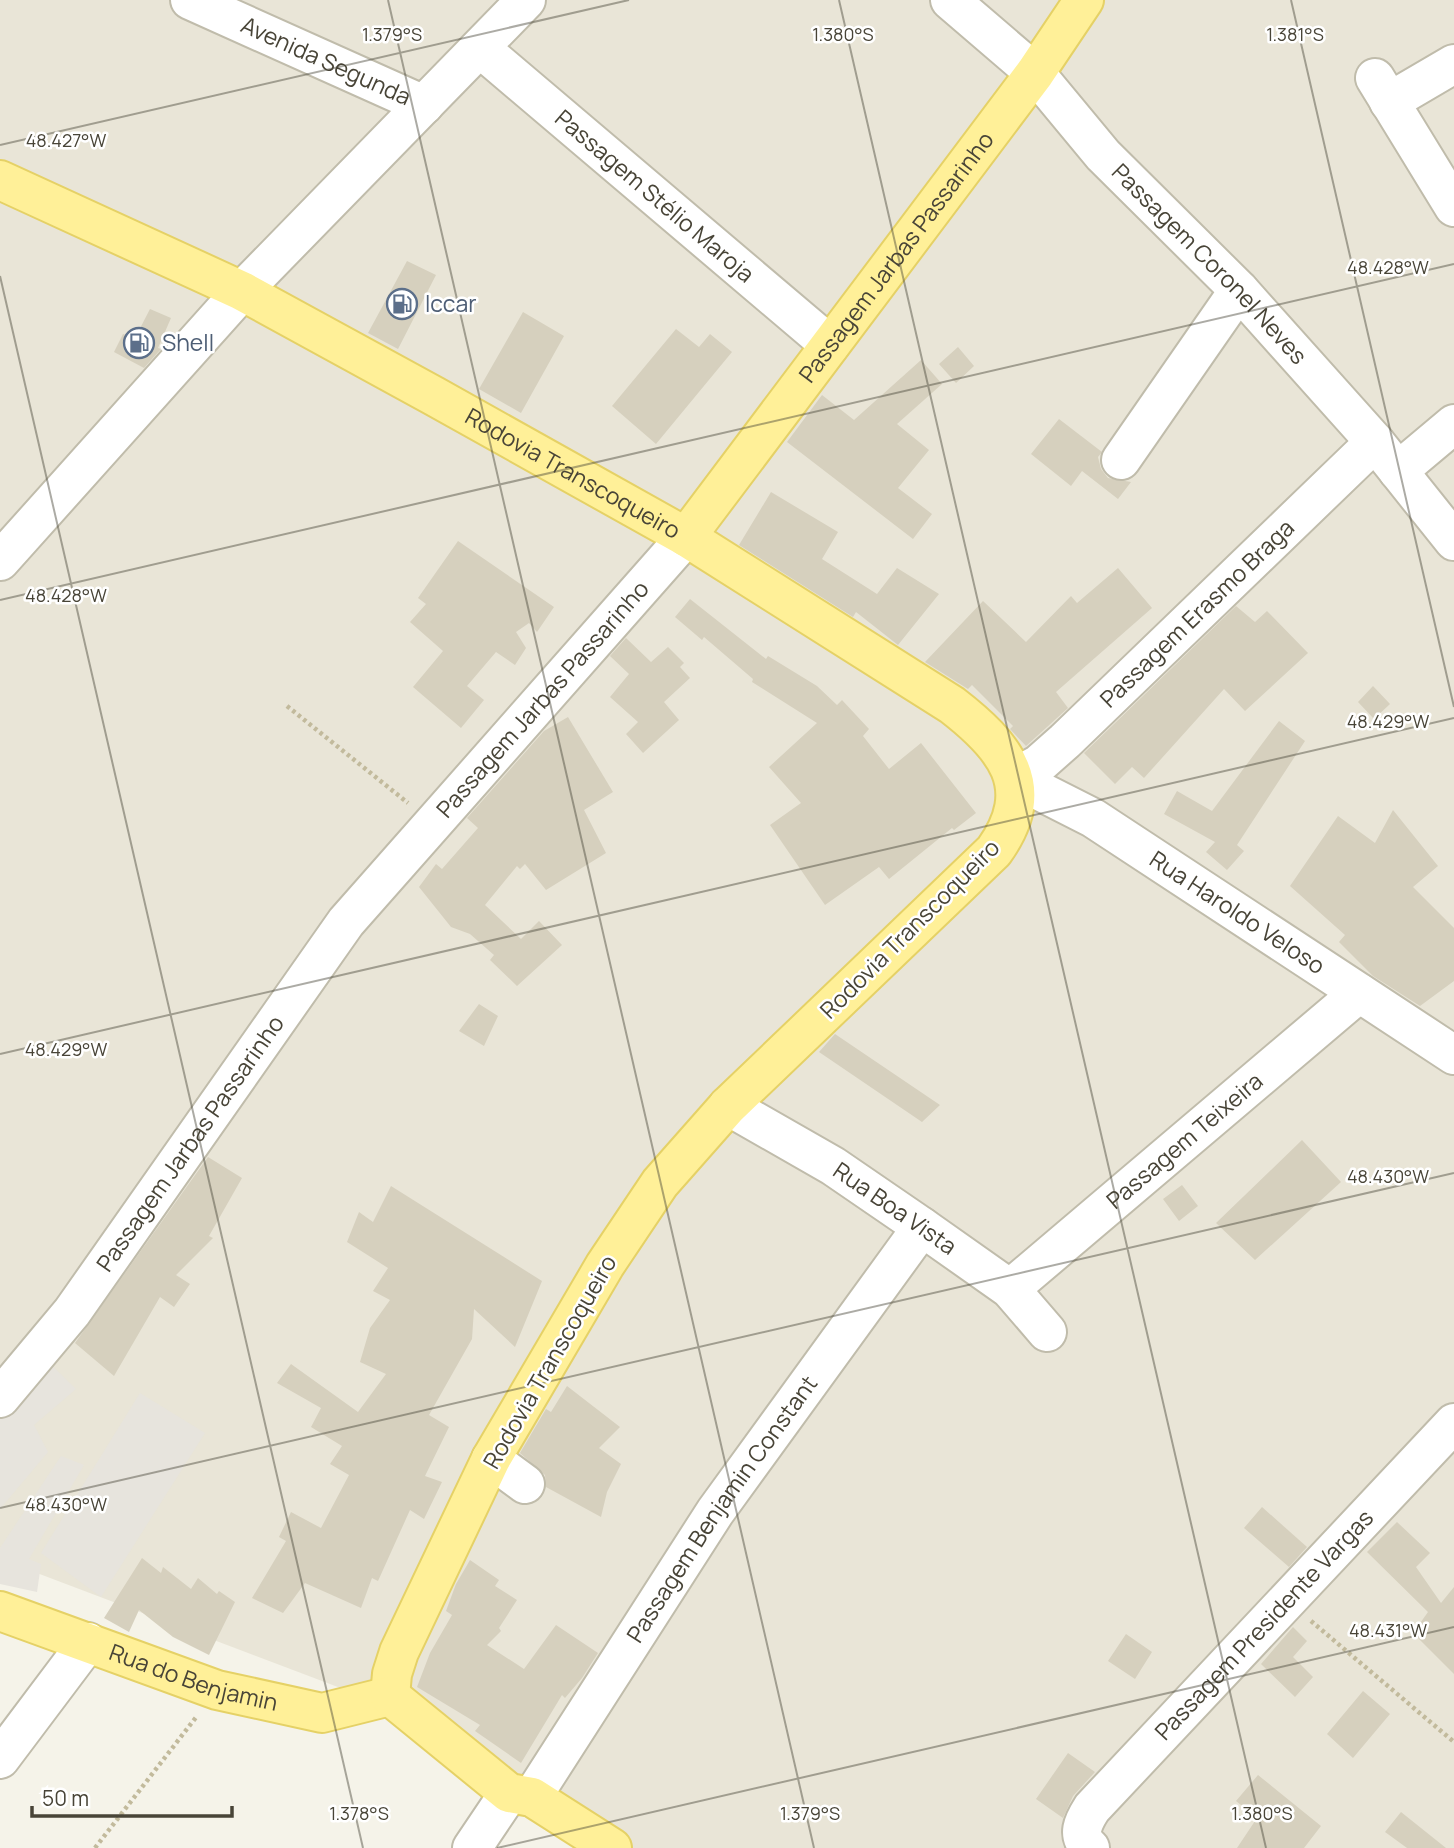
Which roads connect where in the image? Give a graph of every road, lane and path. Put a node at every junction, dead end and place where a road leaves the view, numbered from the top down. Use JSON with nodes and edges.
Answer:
{"nodes":[{"id":1,"x":190,"y":0,"type":"edge"},
{"id":2,"x":526,"y":0,"type":"edge"},
{"id":3,"x":950,"y":0,"type":"edge"},
{"id":4,"x":1084,"y":0,"type":"edge"},
{"id":5,"x":480,"y":48,"type":"junction"},
{"id":6,"x":1454,"y":64,"type":"edge"},
{"id":7,"x":1035,"y":73,"type":"junction"},
{"id":8,"x":424,"y":105,"type":"junction"},
{"id":9,"x":0,"y":180,"type":"edge"},
{"id":10,"x":1454,"y":207,"type":"edge"},
{"id":11,"x":1239,"y":290,"type":"junction"},
{"id":12,"x":242,"y":291,"type":"junction"},
{"id":13,"x":830,"y":345,"type":"junction"},
{"id":14,"x":1454,"y":424,"type":"edge"},
{"id":15,"x":1386,"y":456,"type":"junction"},
{"id":16,"x":1121,"y":460,"type":"dead end"},
{"id":17,"x":685,"y":537,"type":"junction"},
{"id":18,"x":1454,"y":541,"type":"edge"},
{"id":19,"x":0,"y":561,"type":"edge"},
{"id":20,"x":287,"y":706,"type":"dead end"},
{"id":21,"x":1014,"y":778,"type":"junction"},
{"id":22,"x":433,"y":824,"type":"junction"},
{"id":23,"x":1359,"y":993,"type":"junction"},
{"id":24,"x":1454,"y":1055,"type":"edge"},
{"id":25,"x":729,"y":1106,"type":"junction"},
{"id":26,"x":922,"y":1227,"type":"junction"},
{"id":27,"x":1010,"y":1289,"type":"junction"},
{"id":28,"x":1047,"y":1332,"type":"dead end"},
{"id":29,"x":0,"y":1398,"type":"edge"},
{"id":30,"x":1454,"y":1423,"type":"edge"},
{"id":31,"x":491,"y":1459,"type":"junction"},
{"id":32,"x":525,"y":1484,"type":"dead end"},
{"id":33,"x":1287,"y":1600,"type":"junction"},
{"id":34,"x":0,"y":1611,"type":"edge"},
{"id":35,"x":88,"y":1642,"type":"junction"},
{"id":36,"x":390,"y":1696,"type":"junction"},
{"id":37,"x":178,"y":1742,"type":"dead end"},
{"id":38,"x":1454,"y":1742,"type":"edge"},
{"id":39,"x":0,"y":1759,"type":"edge"},
{"id":40,"x":520,"y":1795,"type":"junction"},
{"id":41,"x":1085,"y":1840,"type":"edge"},
{"id":42,"x":95,"y":1848,"type":"edge"},
{"id":43,"x":472,"y":1848,"type":"edge"},
{"id":44,"x":612,"y":1848,"type":"edge"}],
"edges":[{"from":1,"to":8,"type":"street","name":"Avenida Segunda"},
{"from":2,"to":5,"type":"street"},
{"from":3,"to":7,"type":"street","name":"Passagem Coronel Neves"},
{"from":4,"to":7,"type":"main road","name":"Passagem Jarbas Passarinho"},
{"from":5,"to":8,"type":"street"},
{"from":5,"to":13,"type":"street","name":"Passagem Stélio Maroja"},
{"from":6,"to":10,"type":"street"},
{"from":7,"to":11,"type":"street","name":"Passagem Coronel Neves"},
{"from":7,"to":13,"type":"main road","name":"Passagem Jarbas Passarinho"},
{"from":8,"to":12,"type":"street"},
{"from":9,"to":12,"type":"main road","name":"Rodovia Transcoqueiro"},
{"from":11,"to":15,"type":"street","name":"Passagem Coronel Neves"},
{"from":11,"to":16,"type":"street"},
{"from":12,"to":17,"type":"main road","name":"Rodovia Transcoqueiro"},
{"from":12,"to":19,"type":"street"},
{"from":13,"to":17,"type":"main road","name":"Passagem Jarbas Passarinho"},
{"from":14,"to":15,"type":"street","name":"Passagem Erasmo Braga"},
{"from":15,"to":18,"type":"street","name":"Passagem Coronel Neves"},
{"from":15,"to":21,"type":"street","name":"Passagem Erasmo Braga"},
{"from":17,"to":21,"type":"main road","name":"Rodovia Transcoqueiro"},
{"from":17,"to":22,"type":"street","name":"Passagem Jarbas Passarinho"},
{"from":20,"to":22,"type":"path"},
{"from":21,"to":23,"type":"street","name":"Rua Haroldo Veloso"},
{"from":21,"to":25,"type":"main road","name":"Rodovia Transcoqueiro"},
{"from":22,"to":29,"type":"street","name":"Passagem Jarbas Passarinho"},
{"from":23,"to":24,"type":"street","name":"Rua Haroldo Veloso"},
{"from":23,"to":27,"type":"street","name":"Passagem Teixeira"},
{"from":25,"to":26,"type":"street","name":"Rua Boa Vista"},
{"from":25,"to":31,"type":"main road","name":"Rodovia Transcoqueiro"},
{"from":26,"to":27,"type":"street","name":"Rua Boa Vista"},
{"from":26,"to":40,"type":"street","name":"Passagem Benjamin Constant"},
{"from":27,"to":28,"type":"street","name":"Rua Boa Vista"},
{"from":30,"to":33,"type":"street","name":"Passagem Presidente Vargas"},
{"from":31,"to":32,"type":"street"},
{"from":31,"to":36,"type":"main road","name":"Rodovia Transcoqueiro"},
{"from":33,"to":38,"type":"path"},
{"from":33,"to":41,"type":"street","name":"Passagem Presidente Vargas"},
{"from":34,"to":35,"type":"main road","name":"Rua do Benjamin"},
{"from":35,"to":36,"type":"main road","name":"Rua do Benjamin"},
{"from":35,"to":39,"type":"street"},
{"from":36,"to":40,"type":"main road"},
{"from":37,"to":42,"type":"path"},
{"from":40,"to":43,"type":"street","name":"Passagem Benjamin Constant"},
{"from":40,"to":44,"type":"main road"}]}
